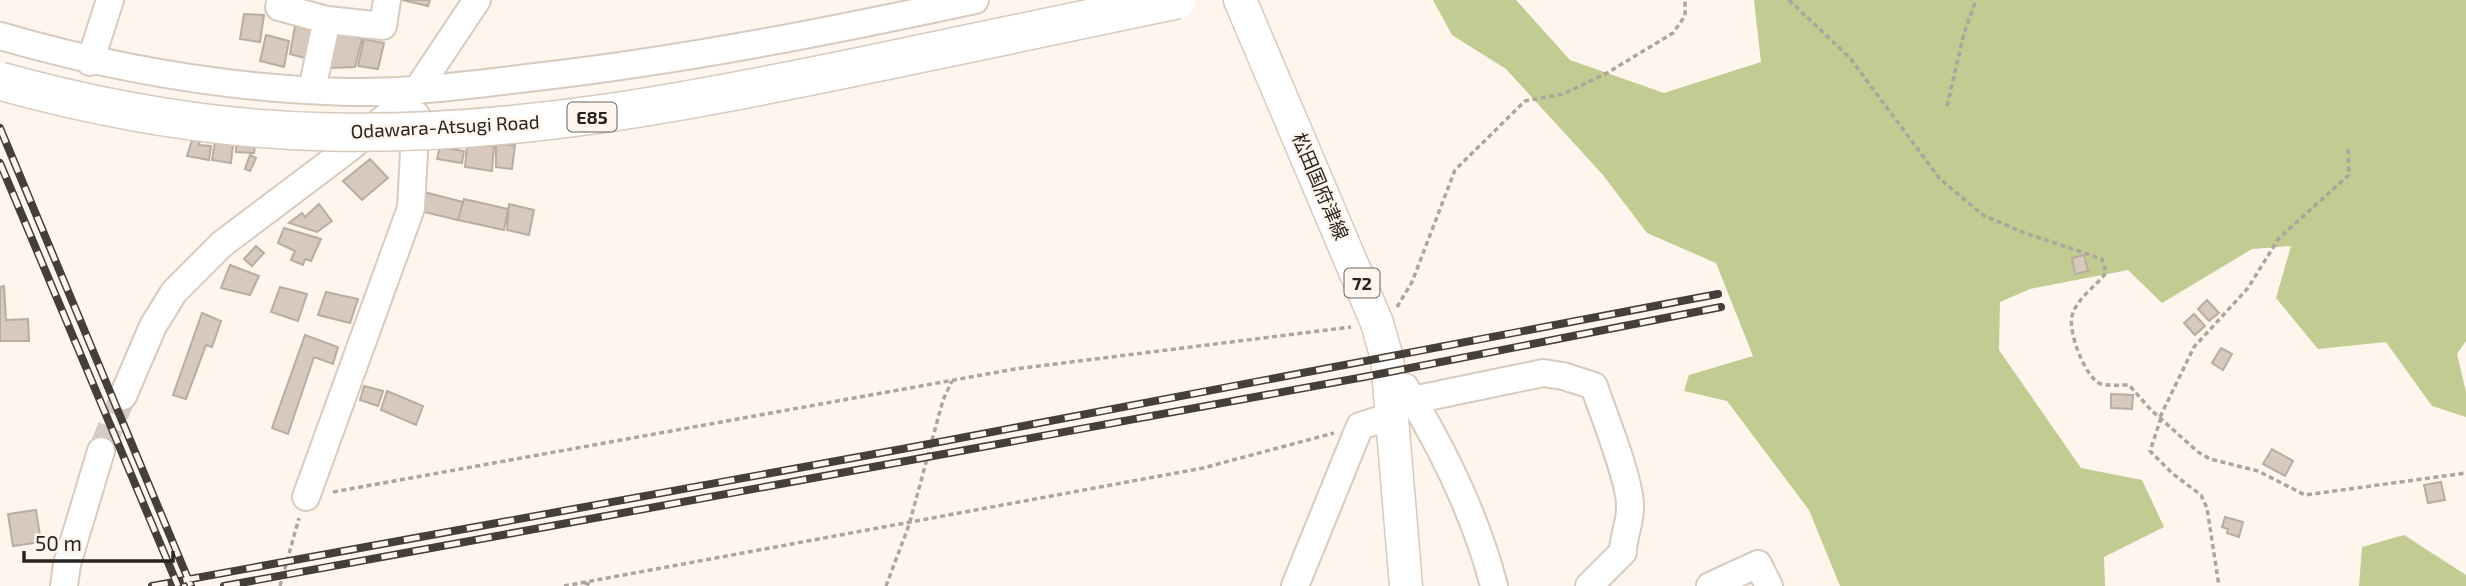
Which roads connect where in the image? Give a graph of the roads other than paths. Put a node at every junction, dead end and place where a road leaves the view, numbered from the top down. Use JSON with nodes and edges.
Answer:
{"nodes":[{"id":1,"x":110,"y":0,"type":"edge"},
{"id":2,"x":281,"y":0,"type":"edge"},
{"id":3,"x":387,"y":0,"type":"edge"},
{"id":4,"x":477,"y":0,"type":"edge"},
{"id":5,"x":975,"y":0,"type":"edge"},
{"id":6,"x":1054,"y":0,"type":"edge"},
{"id":7,"x":1177,"y":0,"type":"edge"},
{"id":8,"x":1240,"y":0,"type":"edge"},
{"id":9,"x":327,"y":20,"type":"junction"},
{"id":10,"x":0,"y":36,"type":"edge"},
{"id":11,"x":0,"y":58,"type":"edge"},
{"id":12,"x":90,"y":62,"type":"junction"},
{"id":13,"x":0,"y":81,"type":"edge"},
{"id":14,"x":313,"y":89,"type":"junction"},
{"id":15,"x":417,"y":90,"type":"junction"},
{"id":16,"x":123,"y":396,"type":"tunnel mouth"},
{"id":17,"x":1402,"y":408,"type":"junction"},
{"id":18,"x":101,"y":451,"type":"tunnel mouth"},
{"id":19,"x":306,"y":497,"type":"road end"},
{"id":20,"x":64,"y":586,"type":"edge"},
{"id":21,"x":1295,"y":586,"type":"edge"},
{"id":22,"x":1406,"y":586,"type":"edge"},
{"id":23,"x":1494,"y":586,"type":"edge"},
{"id":24,"x":1589,"y":586,"type":"edge"},
{"id":25,"x":1710,"y":586,"type":"edge"},
{"id":26,"x":1769,"y":586,"type":"edge"}],
"edges":[{"from":1,"to":12,"type":"street"},
{"from":2,"to":9,"type":"street"},
{"from":3,"to":9,"type":"street"},
{"from":4,"to":15,"type":"street"},
{"from":5,"to":15,"type":"street"},
{"from":6,"to":11,"type":"highway","name":"Odawara-Atsugi Road","number":"E85"},
{"from":7,"to":13,"type":"highway","name":"Odawara-Atsugi Road","number":"E85","bridge":true},
{"from":8,"to":17,"type":"main road","name":"松田国府津線","number":"72"},
{"from":9,"to":14,"type":"street"},
{"from":10,"to":12,"type":"street"},
{"from":12,"to":14,"type":"street"},
{"from":14,"to":15,"type":"street"},
{"from":15,"to":16,"type":"street"},
{"from":15,"to":19,"type":"street"},
{"from":17,"to":21,"type":"street"},
{"from":17,"to":22,"type":"main road","name":"松田国府津線","number":"72"},
{"from":17,"to":23,"type":"street"},
{"from":17,"to":24,"type":"street"},
{"from":18,"to":20,"type":"street"},
{"from":25,"to":26,"type":"street"}]}
